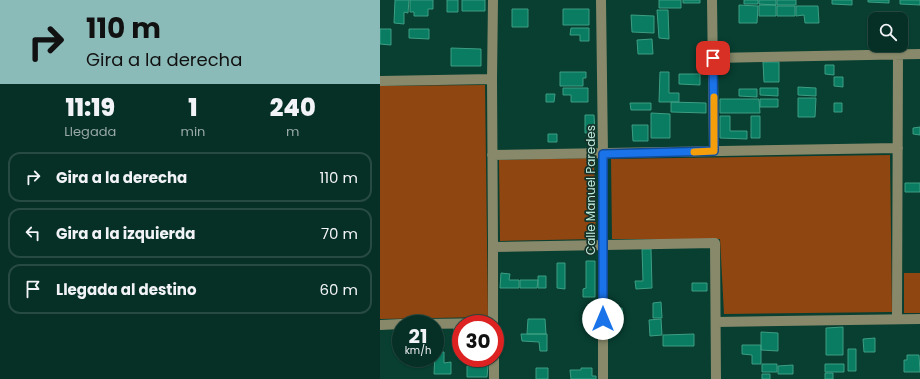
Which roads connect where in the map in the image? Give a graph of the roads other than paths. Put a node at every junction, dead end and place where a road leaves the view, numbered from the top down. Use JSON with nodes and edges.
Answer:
{"nodes":[{"id":1,"x":493,"y":0,"type":"edge"},
{"id":2,"x":601,"y":0,"type":"edge"},
{"id":3,"x":712,"y":0,"type":"edge"},
{"id":4,"x":898,"y":54,"type":"junction"},
{"id":5,"x":920,"y":54,"type":"edge"},
{"id":6,"x":713,"y":58,"type":"junction"},
{"id":7,"x":492,"y":80,"type":"junction"},
{"id":8,"x":380,"y":81,"type":"edge"},
{"id":9,"x":898,"y":148,"type":"junction"},
{"id":10,"x":714,"y":151,"type":"junction"},
{"id":11,"x":603,"y":154,"type":"junction"},
{"id":12,"x":492,"y":155,"type":"junction"},
{"id":13,"x":603,"y":245,"type":"junction"},
{"id":14,"x":493,"y":247,"type":"junction"},
{"id":15,"x":493,"y":315,"type":"edge"},
{"id":16,"x":920,"y":319,"type":"edge"},
{"id":17,"x":897,"y":320,"type":"junction"},
{"id":18,"x":716,"y":322,"type":"junction"},
{"id":19,"x":392,"y":324,"type":"edge"},
{"id":20,"x":380,"y":325,"type":"edge"},
{"id":21,"x":494,"y":367,"type":"edge"},
{"id":22,"x":494,"y":379,"type":"edge"},
{"id":23,"x":603,"y":379,"type":"edge"},
{"id":24,"x":716,"y":379,"type":"edge"}],
"edges":[{"from":1,"to":7,"type":"street"},
{"from":2,"to":11,"type":"street","name":"Calle Manuel Paredes"},
{"from":3,"to":6,"type":"street"},
{"from":4,"to":5,"type":"street"},
{"from":4,"to":6,"type":"street"},
{"from":4,"to":9,"type":"street"},
{"from":6,"to":10,"type":"street"},
{"from":7,"to":8,"type":"street"},
{"from":7,"to":12,"type":"street"},
{"from":9,"to":10,"type":"street"},
{"from":9,"to":17,"type":"street"},
{"from":10,"to":11,"type":"street"},
{"from":11,"to":12,"type":"street"},
{"from":11,"to":13,"type":"street","name":"Calle Manuel Paredes"},
{"from":12,"to":14,"type":"street"},
{"from":13,"to":14,"type":"street"},
{"from":13,"to":18,"type":"street"},
{"from":13,"to":23,"type":"street","name":"Calle Manuel Paredes"},
{"from":14,"to":15,"type":"street"},
{"from":16,"to":17,"type":"street"},
{"from":17,"to":18,"type":"street"},
{"from":18,"to":24,"type":"street"},
{"from":19,"to":20,"type":"street"},
{"from":21,"to":22,"type":"street"}]}
